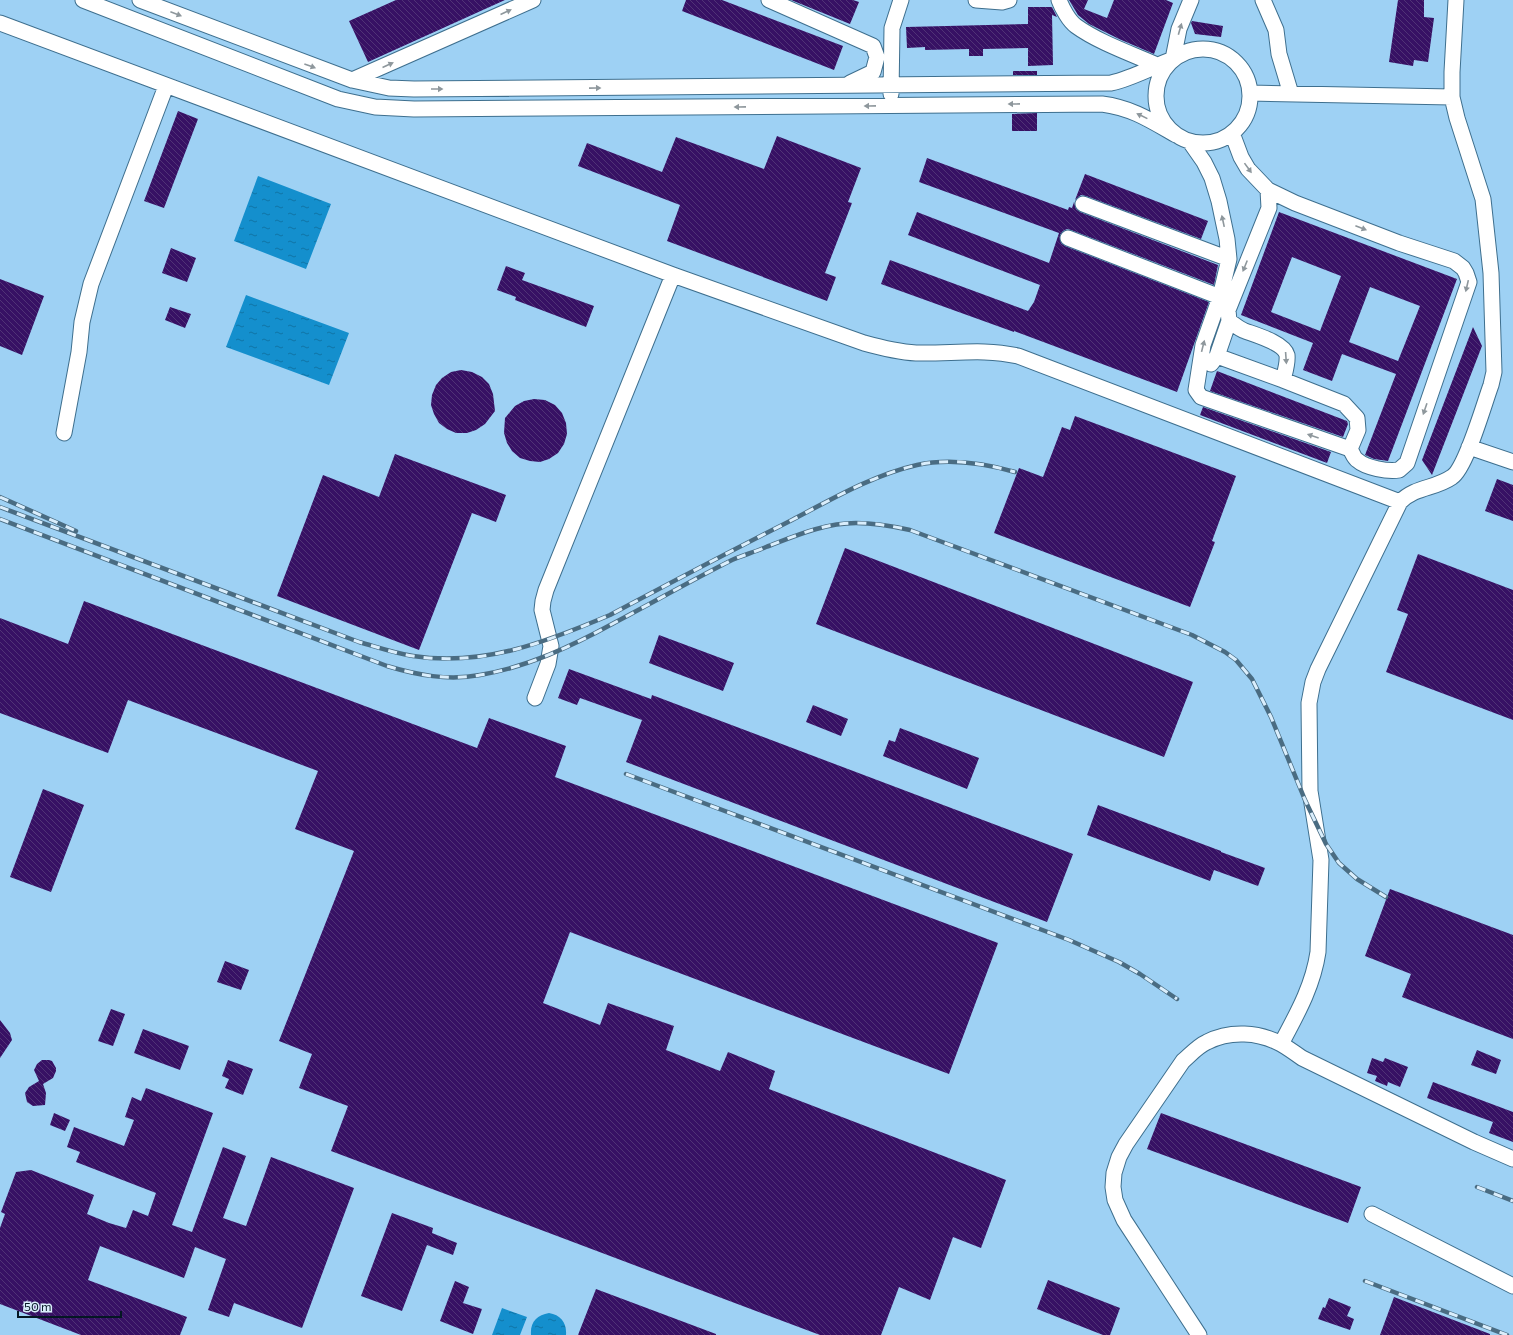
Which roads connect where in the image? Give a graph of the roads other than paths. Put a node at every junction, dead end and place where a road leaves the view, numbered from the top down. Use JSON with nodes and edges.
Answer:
{"nodes":[{"id":1,"x":83,"y":0,"type":"edge"},
{"id":2,"x":140,"y":0,"type":"edge"},
{"id":3,"x":533,"y":0,"type":"edge"},
{"id":4,"x":770,"y":0,"type":"edge"},
{"id":5,"x":901,"y":0,"type":"edge"},
{"id":6,"x":976,"y":0,"type":"edge"},
{"id":7,"x":1010,"y":0,"type":"edge"},
{"id":8,"x":1059,"y":0,"type":"edge"},
{"id":9,"x":1263,"y":0,"type":"edge"},
{"id":10,"x":1456,"y":0,"type":"edge"},
{"id":11,"x":1188,"y":1,"type":"edge"},
{"id":12,"x":0,"y":23,"type":"edge"},
{"id":13,"x":287,"y":57,"type":"junction"},
{"id":14,"x":1173,"y":59,"type":"junction"},
{"id":15,"x":1157,"y":65,"type":"junction"},
{"id":16,"x":280,"y":76,"type":"junction"},
{"id":17,"x":352,"y":80,"type":"junction"},
{"id":18,"x":1071,"y":83,"type":"junction"},
{"id":19,"x":845,"y":85,"type":"junction"},
{"id":20,"x":891,"y":85,"type":"junction"},
{"id":21,"x":166,"y":86,"type":"junction"},
{"id":22,"x":389,"y":88,"type":"junction"},
{"id":23,"x":573,"y":88,"type":"junction"},
{"id":24,"x":1250,"y":93,"type":"junction"},
{"id":25,"x":1290,"y":94,"type":"junction"},
{"id":26,"x":1452,"y":97,"type":"junction"},
{"id":27,"x":1071,"y":104,"type":"junction"},
{"id":28,"x":892,"y":105,"type":"junction"},
{"id":29,"x":387,"y":108,"type":"junction"},
{"id":30,"x":573,"y":109,"type":"junction"},
{"id":31,"x":1232,"y":133,"type":"junction"},
{"id":32,"x":1176,"y":135,"type":"junction"},
{"id":33,"x":1190,"y":142,"type":"junction"},
{"id":34,"x":1268,"y":190,"type":"junction"},
{"id":35,"x":1083,"y":204,"type":"dead end"},
{"id":36,"x":1068,"y":238,"type":"dead end"},
{"id":37,"x":1229,"y":259,"type":"junction"},
{"id":38,"x":673,"y":275,"type":"junction"},
{"id":39,"x":1220,"y":297,"type":"junction"},
{"id":40,"x":1229,"y":321,"type":"junction"},
{"id":41,"x":1217,"y":356,"type":"junction"},
{"id":42,"x":1199,"y":365,"type":"junction"},
{"id":43,"x":1283,"y":380,"type":"junction"},
{"id":44,"x":64,"y":433,"type":"dead end"},
{"id":45,"x":1469,"y":447,"type":"junction"},
{"id":46,"x":1350,"y":449,"type":"junction"},
{"id":47,"x":1513,"y":462,"type":"edge"},
{"id":48,"x":1400,"y":502,"type":"junction"},
{"id":49,"x":534,"y":698,"type":"dead end"},
{"id":50,"x":1281,"y":1044,"type":"junction"},
{"id":51,"x":1513,"y":1159,"type":"edge"},
{"id":52,"x":1372,"y":1214,"type":"dead end"},
{"id":53,"x":1513,"y":1286,"type":"edge"},
{"id":54,"x":1199,"y":1335,"type":"edge"}],
"edges":[{"from":1,"to":16,"type":"street"},
{"from":2,"to":13,"type":"street","one_way":true},
{"from":17,"to":3,"type":"street","one_way":true},
{"from":4,"to":19,"type":"street"},
{"from":5,"to":20,"type":"street"},
{"from":6,"to":7,"type":"street"},
{"from":8,"to":15,"type":"street"},
{"from":9,"to":25,"type":"street"},
{"from":10,"to":26,"type":"street"},
{"from":14,"to":11,"type":"street","one_way":true},
{"from":12,"to":21,"type":"street"},
{"from":13,"to":16,"type":"street"},
{"from":13,"to":17,"type":"street","one_way":true},
{"from":14,"to":15,"type":"street"},
{"from":14,"to":24,"type":"street"},
{"from":14,"to":32,"type":"street"},
{"from":15,"to":18,"type":"street"},
{"from":16,"to":29,"type":"street"},
{"from":17,"to":22,"type":"street"},
{"from":18,"to":20,"type":"street"},
{"from":18,"to":27,"type":"street"},
{"from":19,"to":20,"type":"street"},
{"from":23,"to":19,"type":"street","one_way":true},
{"from":20,"to":28,"type":"street"},
{"from":21,"to":38,"type":"street"},
{"from":21,"to":44,"type":"street"},
{"from":22,"to":23,"type":"street","one_way":true},
{"from":22,"to":29,"type":"street"},
{"from":23,"to":30,"type":"street"},
{"from":24,"to":25,"type":"street"},
{"from":24,"to":31,"type":"street"},
{"from":25,"to":26,"type":"street"},
{"from":26,"to":45,"type":"street"},
{"from":27,"to":28,"type":"street","one_way":true},
{"from":32,"to":27,"type":"street","one_way":true},
{"from":28,"to":30,"type":"street","one_way":true},
{"from":29,"to":30,"type":"street"},
{"from":31,"to":33,"type":"street"},
{"from":31,"to":34,"type":"street","one_way":true},
{"from":32,"to":33,"type":"street"},
{"from":37,"to":33,"type":"street","one_way":true},
{"from":34,"to":40,"type":"street","one_way":true},
{"from":34,"to":46,"type":"street","one_way":true},
{"from":35,"to":37,"type":"street"},
{"from":36,"to":39,"type":"street"},
{"from":37,"to":39,"type":"street"},
{"from":38,"to":48,"type":"street"},
{"from":38,"to":49,"type":"street"},
{"from":42,"to":39,"type":"street","one_way":true},
{"from":40,"to":41,"type":"street"},
{"from":40,"to":43,"type":"street","one_way":true},
{"from":41,"to":42,"type":"street"},
{"from":41,"to":43,"type":"street"},
{"from":46,"to":42,"type":"street","one_way":true},
{"from":43,"to":46,"type":"street"},
{"from":45,"to":47,"type":"street"},
{"from":45,"to":48,"type":"street"},
{"from":48,"to":50,"type":"street"},
{"from":50,"to":51,"type":"street"},
{"from":50,"to":54,"type":"street"},
{"from":52,"to":53,"type":"street"}]}
